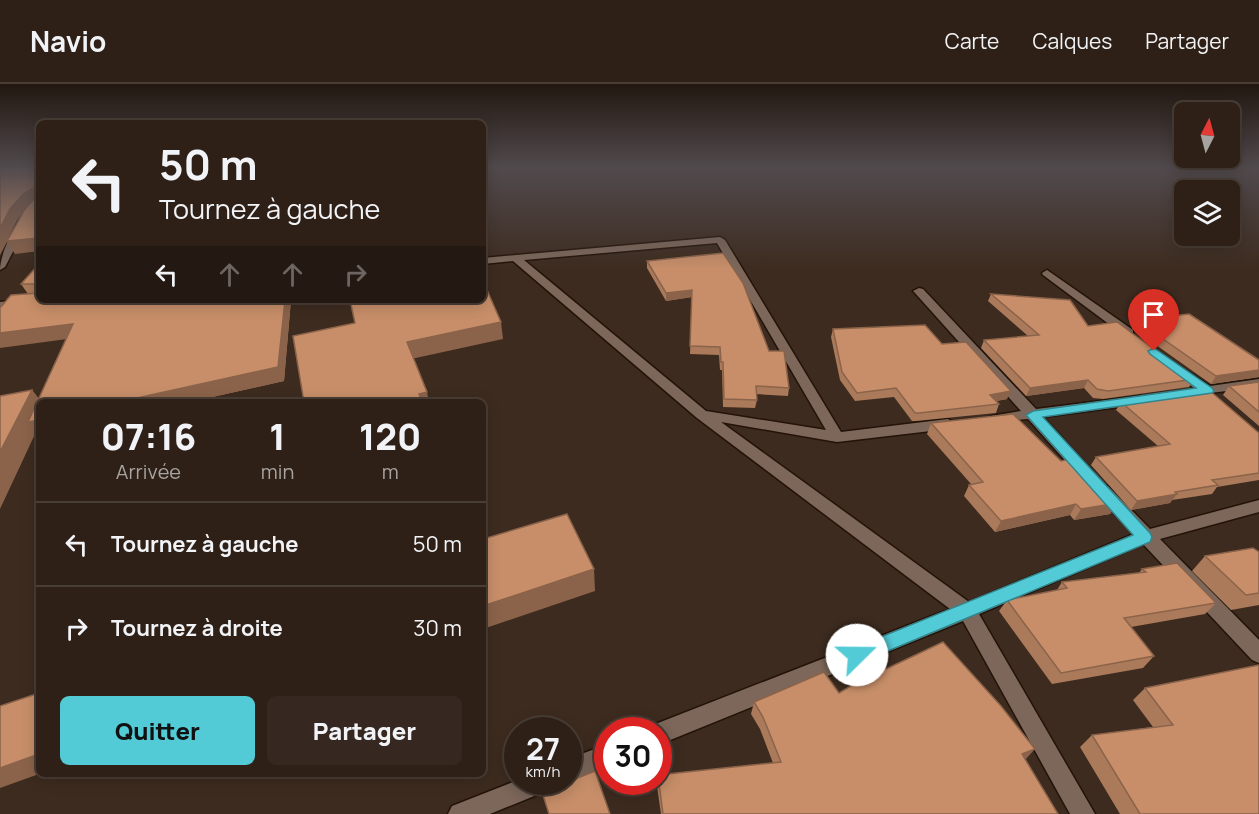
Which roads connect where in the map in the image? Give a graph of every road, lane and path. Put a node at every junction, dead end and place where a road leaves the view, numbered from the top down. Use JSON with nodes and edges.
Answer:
{"nodes":[{"id":1,"x":36,"y":207,"type":"edge"},
{"id":2,"x":36,"y":217,"type":"edge"},
{"id":3,"x":26,"y":218,"type":"junction"},
{"id":4,"x":515,"y":258,"type":"junction"},
{"id":5,"x":486,"y":261,"type":"edge"},
{"id":6,"x":0,"y":267,"type":"edge"},
{"id":7,"x":1047,"y":273,"type":"dead end"},
{"id":8,"x":920,"y":291,"type":"dead end"},
{"id":9,"x":36,"y":302,"type":"edge"},
{"id":10,"x":0,"y":305,"type":"edge"},
{"id":11,"x":1141,"y":342,"type":"edge"},
{"id":12,"x":1170,"y":363,"type":"edge"},
{"id":13,"x":1259,"y":383,"type":"edge"},
{"id":14,"x":1207,"y":391,"type":"junction"},
{"id":15,"x":1184,"y":394,"type":"edge"},
{"id":16,"x":1161,"y":397,"type":"edge"},
{"id":17,"x":1225,"y":406,"type":"edge"},
{"id":18,"x":702,"y":415,"type":"junction"},
{"id":19,"x":1033,"y":415,"type":"junction"},
{"id":20,"x":987,"y":420,"type":"edge"},
{"id":21,"x":964,"y":423,"type":"edge"},
{"id":22,"x":837,"y":437,"type":"junction"},
{"id":23,"x":1259,"y":506,"type":"edge"},
{"id":24,"x":1144,"y":537,"type":"junction"},
{"id":25,"x":967,"y":611,"type":"junction"},
{"id":26,"x":1259,"y":654,"type":"edge"},
{"id":27,"x":672,"y":728,"type":"edge"},
{"id":28,"x":508,"y":795,"type":"edge"},
{"id":29,"x":460,"y":814,"type":"edge"},
{"id":30,"x":1083,"y":814,"type":"edge"}],
"edges":[{"from":1,"to":3,"type":"street"},
{"from":2,"to":3,"type":"street"},
{"from":3,"to":6,"type":"street"},
{"from":4,"to":5,"type":"street"},
{"from":4,"to":18,"type":"street"},
{"from":4,"to":22,"type":"street"},
{"from":7,"to":11,"type":"street"},
{"from":8,"to":19,"type":"street"},
{"from":9,"to":10,"type":"street"},
{"from":12,"to":14,"type":"street"},
{"from":13,"to":14,"type":"street"},
{"from":14,"to":15,"type":"street"},
{"from":14,"to":17,"type":"street"},
{"from":16,"to":19,"type":"street"},
{"from":18,"to":22,"type":"street"},
{"from":18,"to":25,"type":"street"},
{"from":19,"to":20,"type":"street"},
{"from":19,"to":24,"type":"street"},
{"from":21,"to":22,"type":"street"},
{"from":23,"to":24,"type":"street"},
{"from":24,"to":25,"type":"street"},
{"from":24,"to":26,"type":"street"},
{"from":25,"to":27,"type":"street"},
{"from":25,"to":30,"type":"street"},
{"from":28,"to":29,"type":"street"}]}
